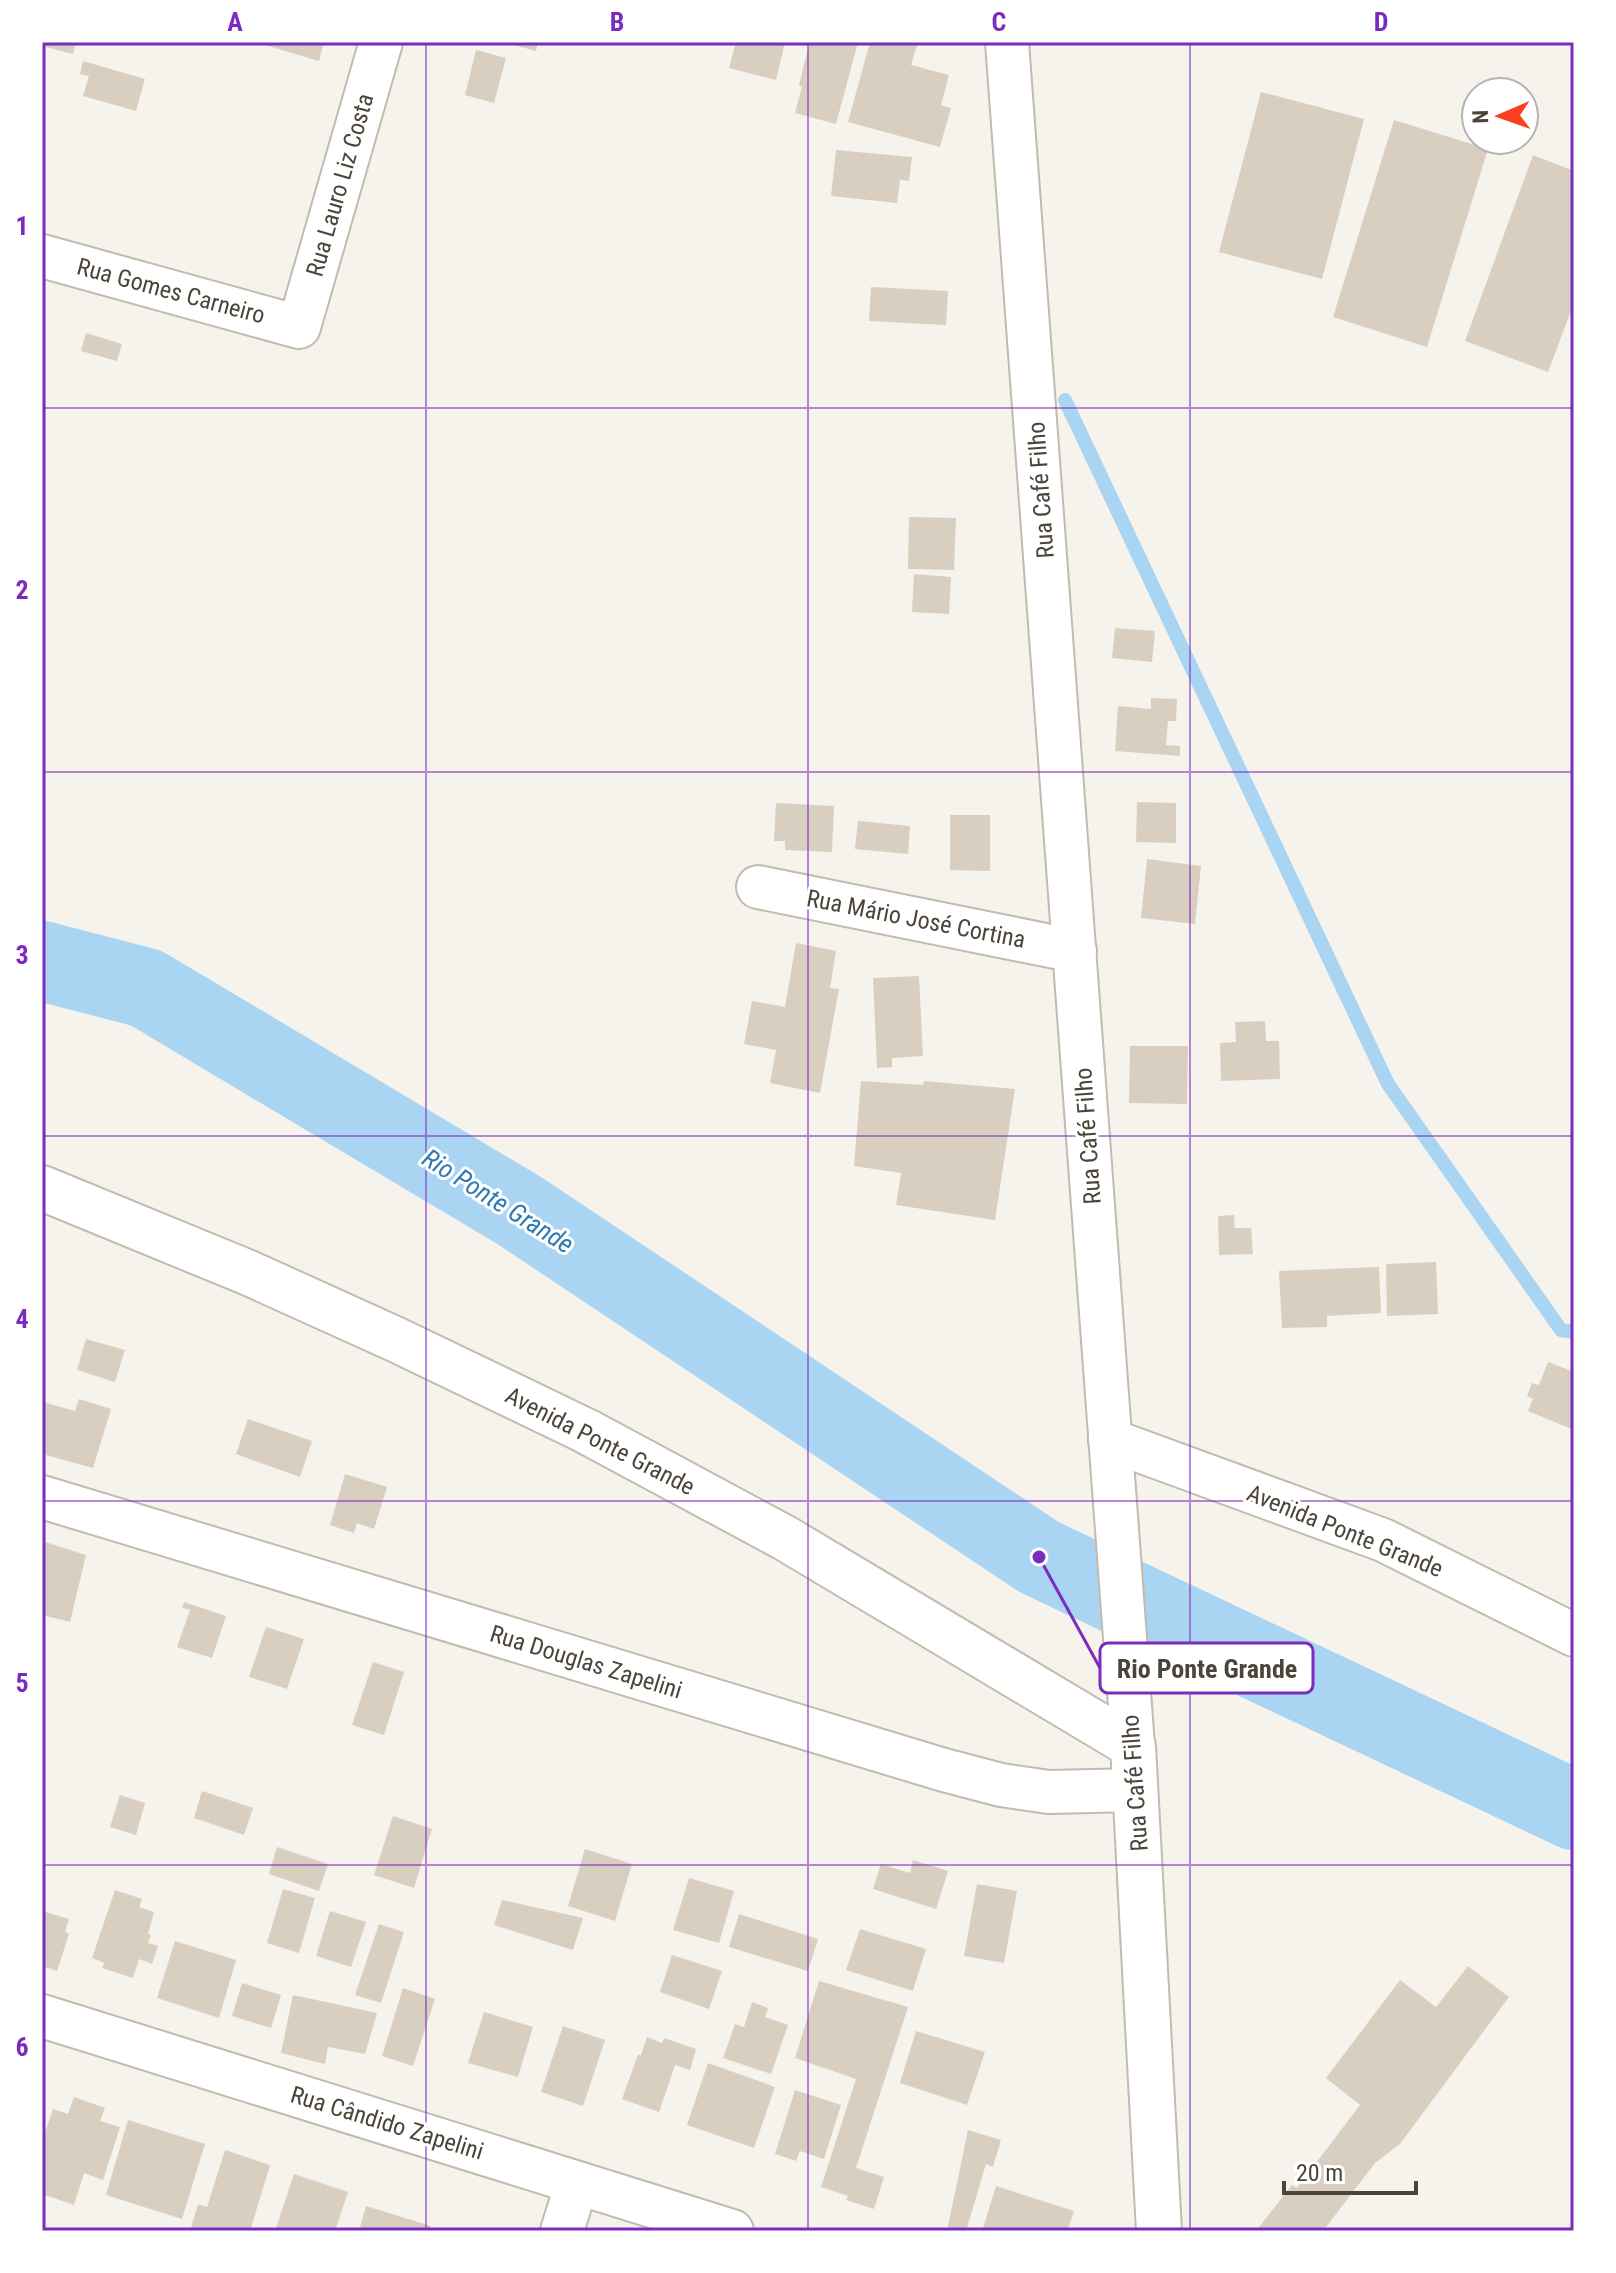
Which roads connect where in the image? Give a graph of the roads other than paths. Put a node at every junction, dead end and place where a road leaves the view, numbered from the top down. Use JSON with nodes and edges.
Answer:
{"nodes":[{"id":1,"x":381,"y":42,"type":"edge"},
{"id":2,"x":1007,"y":42,"type":"edge"},
{"id":3,"x":42,"y":256,"type":"edge"},
{"id":4,"x":299,"y":327,"type":"joint"},
{"id":5,"x":758,"y":887,"type":"dead end"},
{"id":6,"x":1075,"y":951,"type":"junction"},
{"id":7,"x":44,"y":1196,"type":"edge"},
{"id":8,"x":1110,"y":1440,"type":"junction"},
{"id":9,"x":42,"y":1497,"type":"edge"},
{"id":10,"x":1574,"y":1635,"type":"edge"},
{"id":11,"x":1133,"y":1746,"type":"junction"},
{"id":12,"x":1136,"y":1790,"type":"junction"},
{"id":13,"x":42,"y":2016,"type":"edge"},
{"id":14,"x":577,"y":2183,"type":"junction"},
{"id":15,"x":562,"y":2231,"type":"edge"},
{"id":16,"x":732,"y":2231,"type":"edge"},
{"id":17,"x":1159,"y":2231,"type":"edge"}],
"edges":[{"from":1,"to":4,"type":"street","name":"Rua Lauro Liz Costa"},
{"from":2,"to":6,"type":"street","name":"Rua Café Filho"},
{"from":3,"to":4,"type":"street","name":"Rua Gomes Carneiro"},
{"from":5,"to":6,"type":"street","name":"Rua Mário José Cortina"},
{"from":6,"to":8,"type":"street","name":"Rua Café Filho"},
{"from":7,"to":11,"type":"street","name":"Avenida Ponte Grande"},
{"from":8,"to":10,"type":"street","name":"Avenida Ponte Grande"},
{"from":8,"to":11,"type":"street","name":"Rua Café Filho"},
{"from":9,"to":12,"type":"street","name":"Rua Douglas Zapelini"},
{"from":11,"to":12,"type":"street","name":"Rua Café Filho"},
{"from":12,"to":17,"type":"street","name":"Rua Café Filho"},
{"from":13,"to":14,"type":"street","name":"Rua Cândido Zapelini"},
{"from":14,"to":15,"type":"street"},
{"from":14,"to":16,"type":"street","name":"Rua Cândido Zapelini"}]}
